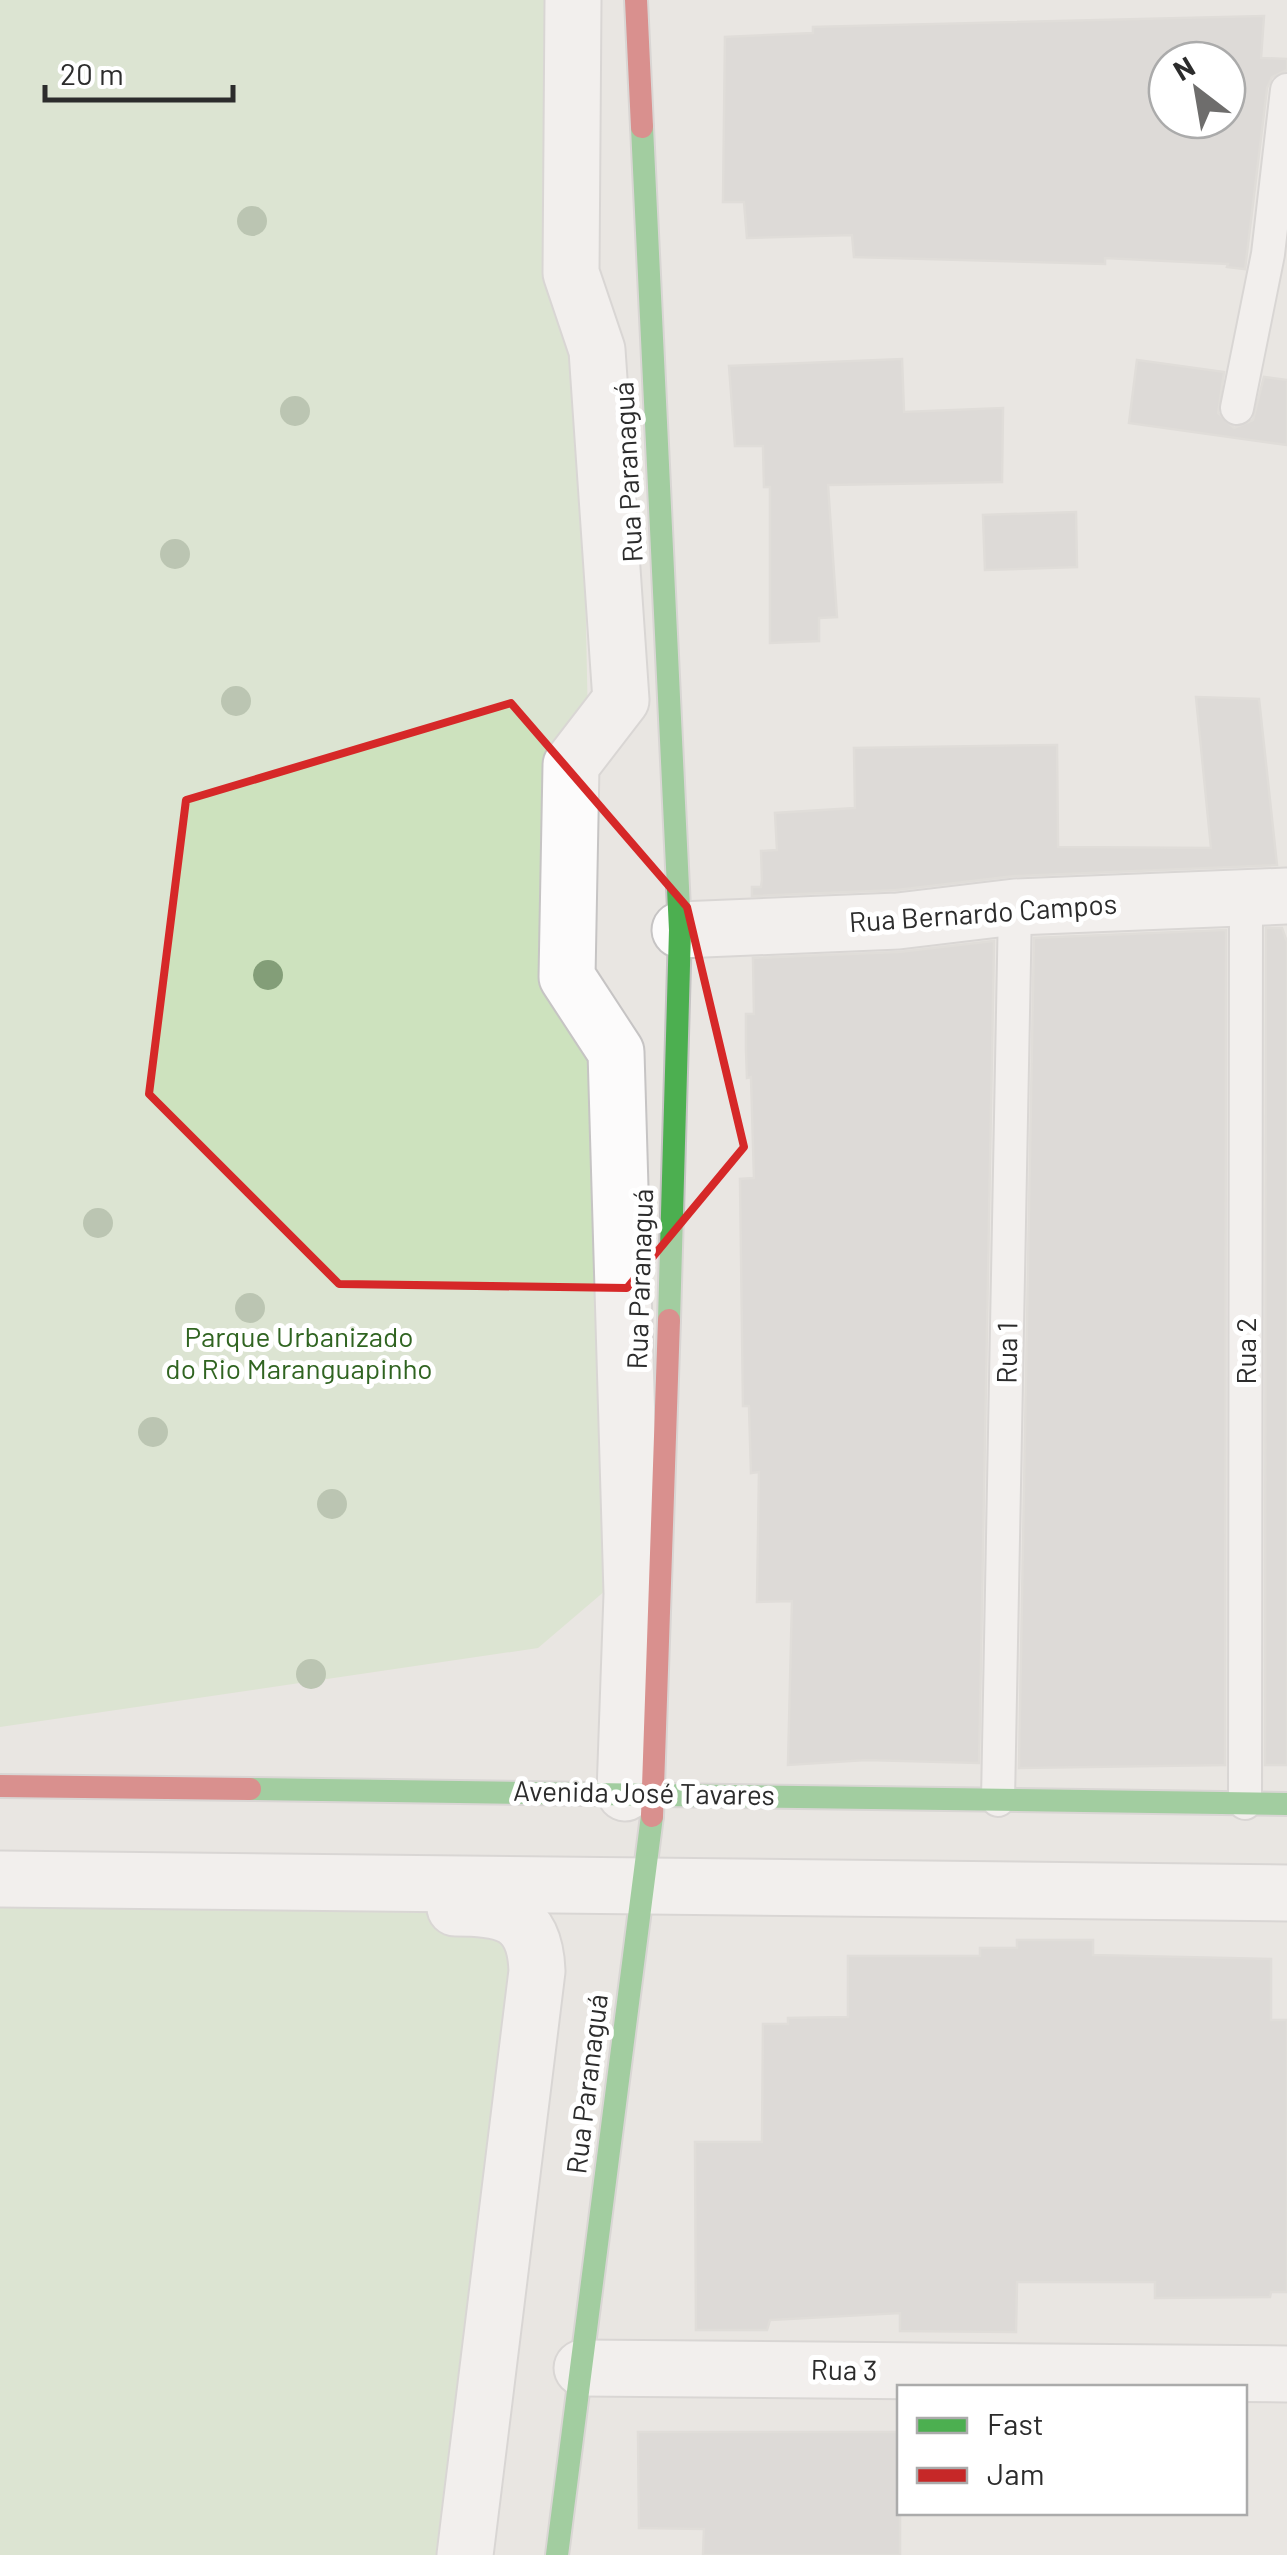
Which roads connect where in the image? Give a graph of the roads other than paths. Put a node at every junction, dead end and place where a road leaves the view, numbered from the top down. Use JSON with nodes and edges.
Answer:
{"nodes":[{"id":1,"x":573,"y":0,"type":"edge"},
{"id":2,"x":636,"y":0,"type":"edge"},
{"id":3,"x":1287,"y":90,"type":"edge"},
{"id":4,"x":1237,"y":408,"type":"dead end"},
{"id":5,"x":1267,"y":898,"type":"edge"},
{"id":6,"x":1015,"y":906,"type":"junction"},
{"id":7,"x":680,"y":930,"type":"junction"},
{"id":8,"x":0,"y":1786,"type":"edge"},
{"id":9,"x":640,"y":1793,"type":"junction"},
{"id":10,"x":998,"y":1800,"type":"junction"},
{"id":11,"x":1245,"y":1803,"type":"junction"},
{"id":12,"x":1287,"y":1804,"type":"edge"},
{"id":13,"x":0,"y":1880,"type":"edge"},
{"id":14,"x":642,"y":1887,"type":"junction"},
{"id":15,"x":1287,"y":1893,"type":"edge"},
{"id":16,"x":87,"y":1894,"type":"junction"},
{"id":17,"x":0,"y":1908,"type":"edge"},
{"id":18,"x":582,"y":2368,"type":"junction"},
{"id":19,"x":1287,"y":2374,"type":"edge"},
{"id":20,"x":465,"y":2555,"type":"edge"},
{"id":21,"x":557,"y":2555,"type":"edge"}],
"edges":[{"from":1,"to":9,"type":"street"},
{"from":2,"to":7,"type":"main road","name":"Rua Paranaguá"},
{"from":3,"to":4,"type":"lane"},
{"from":5,"to":6,"type":"street","name":"Rua Bernardo Campos"},
{"from":5,"to":11,"type":"lane","name":"Rua 2"},
{"from":6,"to":7,"type":"street","name":"Rua Bernardo Campos"},
{"from":6,"to":10,"type":"lane","name":"Rua 1"},
{"from":7,"to":9,"type":"main road","name":"Rua Paranaguá"},
{"from":8,"to":9,"type":"main road","name":"Avenida José Tavares"},
{"from":9,"to":10,"type":"main road","name":"Avenida José Tavares"},
{"from":9,"to":14,"type":"main road","name":"Rua Paranaguá"},
{"from":10,"to":11,"type":"main road","name":"Avenida José Tavares"},
{"from":11,"to":12,"type":"main road","name":"Avenida José Tavares"},
{"from":13,"to":16,"type":"street"},
{"from":14,"to":15,"type":"street"},
{"from":14,"to":16,"type":"street"},
{"from":14,"to":18,"type":"main road","name":"Rua Paranaguá"},
{"from":16,"to":17,"type":"street"},
{"from":16,"to":20,"type":"street"},
{"from":18,"to":19,"type":"street","name":"Rua 3"},
{"from":18,"to":21,"type":"main road","name":"Rua Paranaguá"}]}
